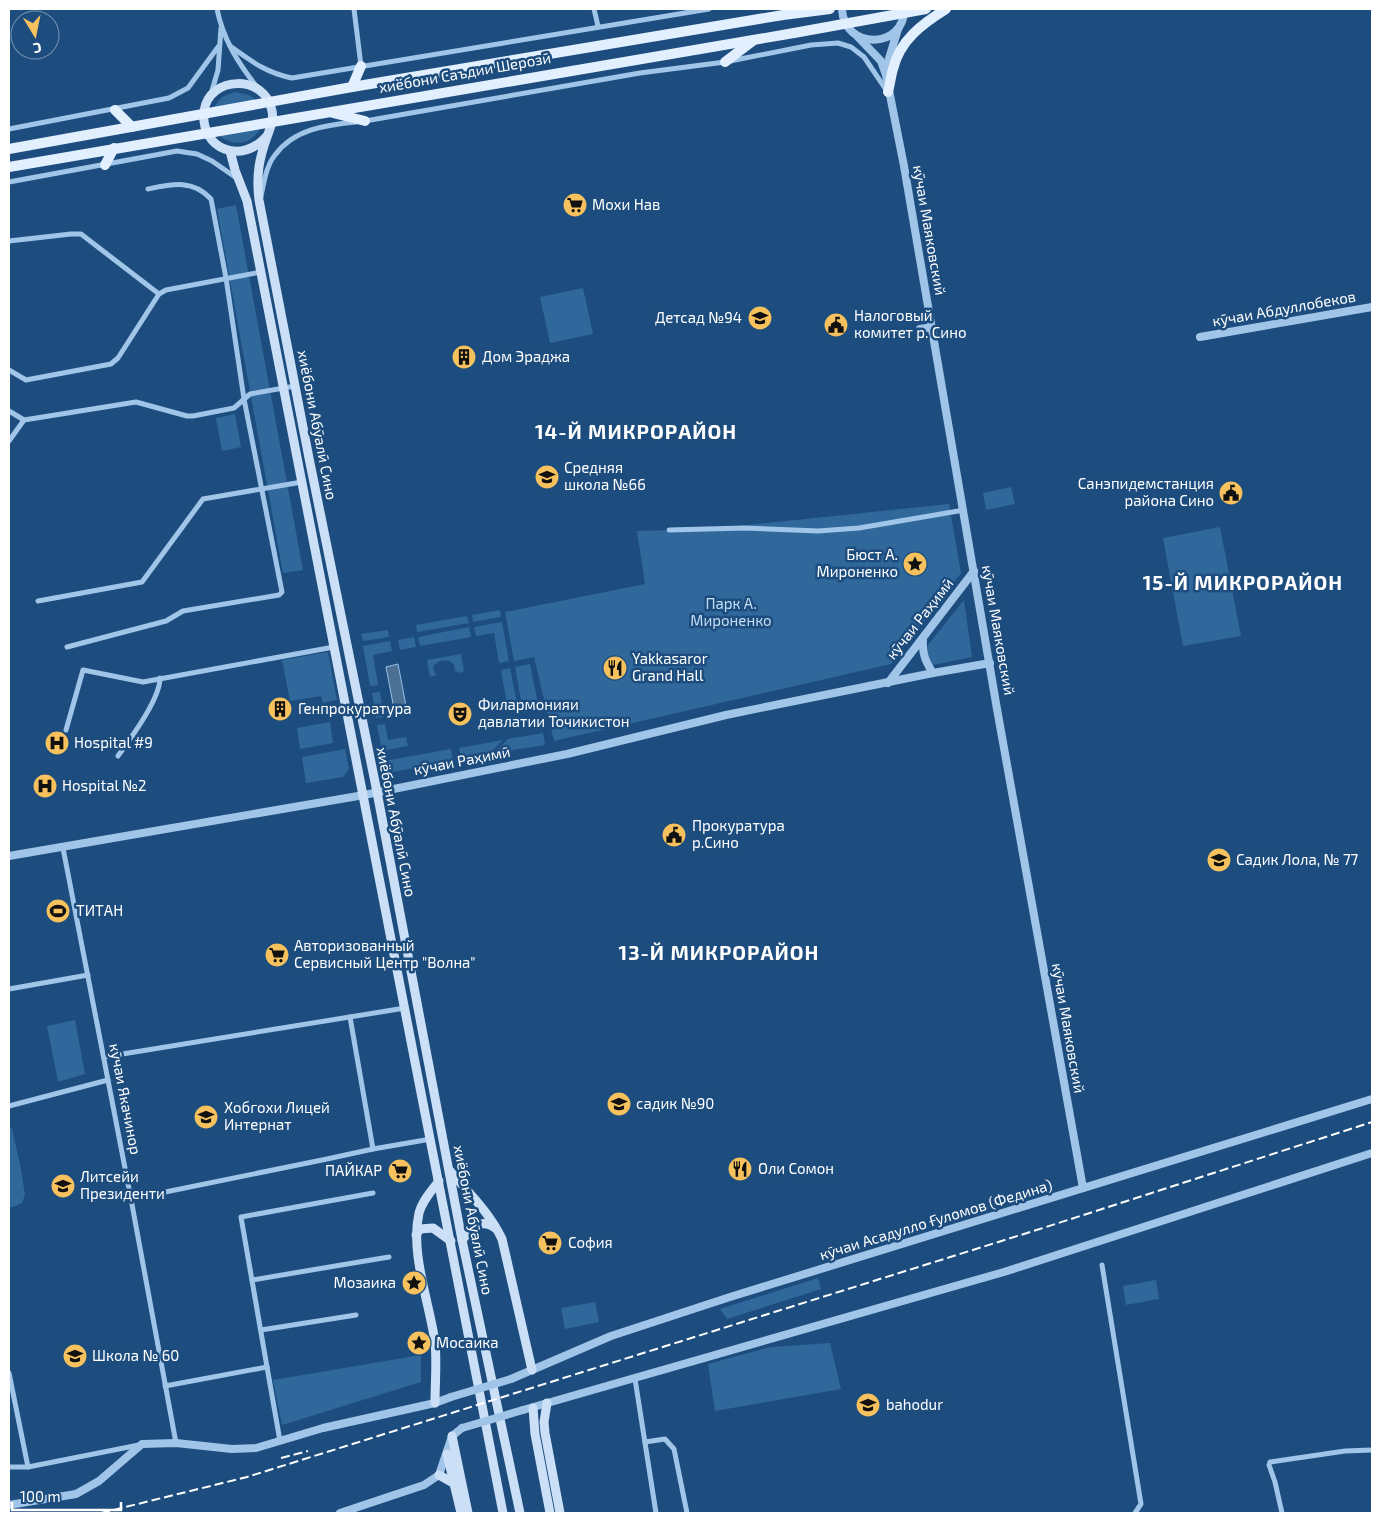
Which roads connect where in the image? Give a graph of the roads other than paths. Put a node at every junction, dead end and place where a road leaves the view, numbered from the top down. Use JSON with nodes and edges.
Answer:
{"nodes":[{"id":1,"x":217,"y":9,"type":"edge"},
{"id":2,"x":354,"y":9,"type":"edge"},
{"id":3,"x":594,"y":9,"type":"edge"},
{"id":4,"x":709,"y":9,"type":"edge"},
{"id":5,"x":771,"y":9,"type":"edge"},
{"id":6,"x":830,"y":9,"type":"edge"},
{"id":7,"x":842,"y":9,"type":"edge"},
{"id":8,"x":926,"y":9,"type":"edge"},
{"id":9,"x":946,"y":9,"type":"edge"},
{"id":10,"x":904,"y":11,"type":"edge"},
{"id":11,"x":782,"y":15,"type":"junction"},
{"id":12,"x":845,"y":23,"type":"junction"},
{"id":13,"x":598,"y":26,"type":"junction"},
{"id":14,"x":898,"y":27,"type":"junction"},
{"id":15,"x":221,"y":28,"type":"junction"},
{"id":16,"x":857,"y":36,"type":"junction"},
{"id":17,"x":756,"y":39,"type":"junction"},
{"id":18,"x":230,"y":46,"type":"junction"},
{"id":19,"x":218,"y":47,"type":"junction"},
{"id":20,"x":725,"y":62,"type":"junction"},
{"id":21,"x":361,"y":66,"type":"junction"},
{"id":22,"x":886,"y":75,"type":"junction"},
{"id":23,"x":352,"y":87,"type":"junction"},
{"id":24,"x":259,"y":90,"type":"junction"},
{"id":25,"x":888,"y":92,"type":"junction"},
{"id":26,"x":208,"y":100,"type":"junction"},
{"id":27,"x":269,"y":102,"type":"junction"},
{"id":28,"x":115,"y":110,"type":"junction"},
{"id":29,"x":329,"y":112,"type":"junction"},
{"id":30,"x":204,"y":114,"type":"junction"},
{"id":31,"x":272,"y":121,"type":"junction"},
{"id":32,"x":365,"y":121,"type":"junction"},
{"id":33,"x":132,"y":127,"type":"junction"},
{"id":34,"x":9,"y":129,"type":"edge"},
{"id":35,"x":207,"y":134,"type":"junction"},
{"id":36,"x":267,"y":136,"type":"junction"},
{"id":37,"x":114,"y":148,"type":"junction"},
{"id":38,"x":9,"y":149,"type":"edge"},
{"id":39,"x":230,"y":151,"type":"junction"},
{"id":40,"x":104,"y":164,"type":"junction"},
{"id":41,"x":9,"y":167,"type":"edge"},
{"id":42,"x":239,"y":180,"type":"junction"},
{"id":43,"x":9,"y":182,"type":"edge"},
{"id":44,"x":148,"y":189,"type":"dead end"},
{"id":45,"x":260,"y":201,"type":"junction"},
{"id":46,"x":9,"y":241,"type":"edge"},
{"id":47,"x":261,"y":272,"type":"junction"},
{"id":48,"x":226,"y":278,"type":"junction"},
{"id":49,"x":159,"y":294,"type":"junction"},
{"id":50,"x":1372,"y":307,"type":"edge"},
{"id":51,"x":932,"y":327,"type":"junction"},
{"id":52,"x":920,"y":329,"type":"dead end"},
{"id":53,"x":1200,"y":337,"type":"dead end"},
{"id":54,"x":9,"y":370,"type":"edge"},
{"id":55,"x":295,"y":386,"type":"junction"},
{"id":56,"x":284,"y":388,"type":"junction"},
{"id":57,"x":244,"y":399,"type":"junction"},
{"id":58,"x":9,"y":411,"type":"edge"},
{"id":59,"x":24,"y":420,"type":"junction"},
{"id":60,"x":9,"y":441,"type":"edge"},
{"id":61,"x":302,"y":482,"type":"junction"},
{"id":62,"x":262,"y":489,"type":"junction"},
{"id":63,"x":964,"y":510,"type":"junction"},
{"id":64,"x":670,"y":530,"type":"dead end"},
{"id":65,"x":974,"y":571,"type":"junction"},
{"id":66,"x":38,"y":601,"type":"dead end"},
{"id":67,"x":923,"y":638,"type":"junction"},
{"id":68,"x":67,"y":647,"type":"dead end"},
{"id":69,"x":335,"y":647,"type":"junction"},
{"id":70,"x":990,"y":663,"type":"junction"},
{"id":71,"x":933,"y":673,"type":"junction"},
{"id":72,"x":160,"y":678,"type":"junction"},
{"id":73,"x":888,"y":683,"type":"junction"},
{"id":74,"x":66,"y":730,"type":"dead end"},
{"id":75,"x":118,"y":756,"type":"dead end"},
{"id":76,"x":377,"y":792,"type":"junction"},
{"id":77,"x":364,"y":796,"type":"junction"},
{"id":78,"x":63,"y":848,"type":"junction"},
{"id":79,"x":9,"y":856,"type":"edge"},
{"id":80,"x":88,"y":975,"type":"junction"},
{"id":81,"x":9,"y":989,"type":"edge"},
{"id":82,"x":406,"y":1008,"type":"junction"},
{"id":83,"x":350,"y":1017,"type":"junction"},
{"id":84,"x":104,"y":1057,"type":"junction"},
{"id":85,"x":108,"y":1080,"type":"junction"},
{"id":86,"x":1372,"y":1099,"type":"edge"},
{"id":87,"x":9,"y":1106,"type":"edge"},
{"id":88,"x":431,"y":1139,"type":"junction"},
{"id":89,"x":373,"y":1149,"type":"junction"},
{"id":90,"x":1372,"y":1152,"type":"edge"},
{"id":91,"x":450,"y":1171,"type":"junction"},
{"id":92,"x":439,"y":1181,"type":"junction"},
{"id":93,"x":1083,"y":1188,"type":"junction"},
{"id":94,"x":374,"y":1193,"type":"dead end"},
{"id":95,"x":131,"y":1199,"type":"junction"},
{"id":96,"x":498,"y":1229,"type":"junction"},
{"id":97,"x":416,"y":1235,"type":"junction"},
{"id":98,"x":462,"y":1240,"type":"junction"},
{"id":99,"x":451,"y":1241,"type":"junction"},
{"id":100,"x":388,"y":1257,"type":"dead end"},
{"id":101,"x":1102,"y":1266,"type":"dead end"},
{"id":102,"x":252,"y":1280,"type":"junction"},
{"id":103,"x":356,"y":1315,"type":"dead end"},
{"id":104,"x":261,"y":1330,"type":"junction"},
{"id":105,"x":267,"y":1367,"type":"junction"},
{"id":106,"x":532,"y":1370,"type":"junction"},
{"id":107,"x":9,"y":1373,"type":"edge"},
{"id":108,"x":635,"y":1379,"type":"junction"},
{"id":109,"x":165,"y":1386,"type":"junction"},
{"id":110,"x":435,"y":1403,"type":"junction"},
{"id":111,"x":547,"y":1403,"type":"junction"},
{"id":112,"x":533,"y":1408,"type":"junction"},
{"id":113,"x":452,"y":1436,"type":"junction"},
{"id":114,"x":280,"y":1441,"type":"junction"},
{"id":115,"x":645,"y":1442,"type":"junction"},
{"id":116,"x":142,"y":1444,"type":"junction"},
{"id":117,"x":176,"y":1444,"type":"junction"},
{"id":118,"x":1372,"y":1450,"type":"edge"},
{"id":119,"x":447,"y":1454,"type":"junction"},
{"id":120,"x":9,"y":1467,"type":"edge"},
{"id":121,"x":28,"y":1467,"type":"junction"},
{"id":122,"x":439,"y":1475,"type":"junction"},
{"id":123,"x":455,"y":1484,"type":"junction"},
{"id":124,"x":1141,"y":1504,"type":"junction"},
{"id":125,"x":9,"y":1505,"type":"edge"},
{"id":126,"x":340,"y":1513,"type":"edge"},
{"id":127,"x":461,"y":1513,"type":"edge"},
{"id":128,"x":468,"y":1513,"type":"edge"},
{"id":129,"x":504,"y":1513,"type":"edge"},
{"id":130,"x":520,"y":1513,"type":"edge"},
{"id":131,"x":550,"y":1513,"type":"edge"},
{"id":132,"x":560,"y":1513,"type":"edge"},
{"id":133,"x":656,"y":1513,"type":"edge"},
{"id":134,"x":687,"y":1513,"type":"edge"},
{"id":135,"x":1135,"y":1513,"type":"edge"},
{"id":136,"x":1144,"y":1513,"type":"edge"},
{"id":137,"x":1282,"y":1513,"type":"edge"}],
"edges":[{"from":1,"to":15,"type":"street"},
{"from":2,"to":21,"type":"street"},
{"from":3,"to":13,"type":"street"},
{"from":4,"to":13,"type":"street"},
{"from":5,"to":11,"type":"main road"},
{"from":6,"to":11,"type":"main road","name":"хиёбони Саъдии Шерозӣ"},
{"from":7,"to":12,"type":"street"},
{"from":8,"to":10,"type":"main road","name":"хиёбони Саъдии Шерозӣ"},
{"from":9,"to":25,"type":"main road"},
{"from":10,"to":12,"type":"main road","name":"хиёбони Саъдии Шерозӣ"},
{"from":10,"to":14,"type":"street","name":"кӯчаи Маяковский"},
{"from":11,"to":23,"type":"main road","name":"хиёбони Саъдии Шерозӣ"},
{"from":12,"to":16,"type":"street","name":"кӯчаи Маяковский"},
{"from":12,"to":17,"type":"main road","name":"хиёбони Саъдии Шерозӣ"},
{"from":13,"to":21,"type":"street"},
{"from":14,"to":16,"type":"street"},
{"from":14,"to":22,"type":"street","name":"кӯчаи Маяковский"},
{"from":15,"to":18,"type":"street"},
{"from":15,"to":19,"type":"street"},
{"from":16,"to":22,"type":"street","name":"кӯчаи Маяковский"},
{"from":17,"to":20,"type":"main road"},
{"from":17,"to":29,"type":"main road","name":"хиёбони Саъдии Шерозӣ"},
{"from":18,"to":21,"type":"street"},
{"from":18,"to":24,"type":"street"},
{"from":19,"to":26,"type":"street"},
{"from":19,"to":28,"type":"street"},
{"from":20,"to":25,"type":"street"},
{"from":20,"to":32,"type":"street"},
{"from":21,"to":23,"type":"main road"},
{"from":22,"to":25,"type":"street","name":"кӯчаи Маяковский"},
{"from":23,"to":27,"type":"main road","name":"хиёбони Саъдии Шерозӣ"},
{"from":24,"to":26,"type":"main road"},
{"from":24,"to":27,"type":"main road"},
{"from":25,"to":51,"type":"street","name":"кӯчаи Маяковский"},
{"from":26,"to":30,"type":"main road"},
{"from":27,"to":30,"type":"main road","name":"хиёбони Саъдии Шерозӣ"},
{"from":27,"to":31,"type":"main road","name":"хиёбони Абӯалӣ Сино"},
{"from":28,"to":33,"type":"main road"},
{"from":28,"to":34,"type":"street"},
{"from":29,"to":31,"type":"main road","name":"хиёбони Саъдии Шерозӣ"},
{"from":29,"to":32,"type":"main road"},
{"from":30,"to":33,"type":"main road","name":"хиёбони Саъдии Шерозӣ"},
{"from":30,"to":35,"type":"main road"},
{"from":31,"to":35,"type":"main road","name":"хиёбони Саъдии Шерозӣ"},
{"from":31,"to":36,"type":"main road","name":"хиёбони Абӯалӣ Сино"},
{"from":32,"to":45,"type":"street"},
{"from":33,"to":38,"type":"main road","name":"хиёбони Саъдии Шерозӣ"},
{"from":35,"to":37,"type":"main road","name":"хиёбони Саъдии Шерозӣ"},
{"from":35,"to":39,"type":"main road"},
{"from":36,"to":39,"type":"main road"},
{"from":36,"to":45,"type":"main road","name":"хиёбони Абӯалӣ Сино"},
{"from":37,"to":40,"type":"main road"},
{"from":37,"to":41,"type":"main road","name":"хиёбони Саъдии Шерозӣ"},
{"from":39,"to":42,"type":"main road","name":"хиёбони Абӯалӣ Сино"},
{"from":40,"to":42,"type":"street"},
{"from":40,"to":43,"type":"street"},
{"from":42,"to":47,"type":"main road","name":"хиёбони Абӯалӣ Сино"},
{"from":44,"to":48,"type":"street"},
{"from":45,"to":55,"type":"main road","name":"хиёбони Абӯалӣ Сино"},
{"from":46,"to":49,"type":"street"},
{"from":47,"to":48,"type":"street"},
{"from":47,"to":56,"type":"main road","name":"хиёбони Абӯалӣ Сино"},
{"from":48,"to":49,"type":"street"},
{"from":48,"to":57,"type":"street"},
{"from":49,"to":54,"type":"street"},
{"from":50,"to":53,"type":"street","name":"кӯчаи Абдуллобеков"},
{"from":51,"to":52,"type":"street"},
{"from":51,"to":63,"type":"street","name":"кӯчаи Маяковский"},
{"from":55,"to":56,"type":"street"},
{"from":55,"to":76,"type":"main road","name":"хиёбони Абӯалӣ Сино"},
{"from":56,"to":57,"type":"street"},
{"from":56,"to":61,"type":"main road","name":"хиёбони Абӯалӣ Сино"},
{"from":57,"to":59,"type":"street"},
{"from":57,"to":62,"type":"street"},
{"from":58,"to":59,"type":"street"},
{"from":59,"to":60,"type":"street"},
{"from":61,"to":62,"type":"street"},
{"from":61,"to":69,"type":"main road","name":"хиёбони Абӯалӣ Сино"},
{"from":62,"to":66,"type":"street"},
{"from":62,"to":68,"type":"street"},
{"from":63,"to":64,"type":"street"},
{"from":63,"to":65,"type":"street","name":"кӯчаи Маяковский"},
{"from":65,"to":67,"type":"street","name":"кӯчаи Раҳимӣ"},
{"from":65,"to":70,"type":"street","name":"кӯчаи Маяковский"},
{"from":67,"to":71,"type":"street"},
{"from":67,"to":73,"type":"street","name":"кӯчаи Раҳимӣ"},
{"from":69,"to":72,"type":"street"},
{"from":69,"to":77,"type":"main road","name":"хиёбони Абӯалӣ Сино"},
{"from":70,"to":71,"type":"street","name":"кӯчаи Раҳимӣ"},
{"from":70,"to":93,"type":"street","name":"кӯчаи Маяковский"},
{"from":71,"to":73,"type":"street","name":"кӯчаи Раҳимӣ"},
{"from":72,"to":74,"type":"street"},
{"from":72,"to":75,"type":"street"},
{"from":73,"to":76,"type":"street","name":"кӯчаи Раҳимӣ"},
{"from":76,"to":77,"type":"street","name":"кӯчаи Раҳимӣ"},
{"from":76,"to":91,"type":"main road","name":"хиёбони Абӯалӣ Сино"},
{"from":77,"to":78,"type":"street","name":"кӯчаи Раҳимӣ"},
{"from":77,"to":82,"type":"main road","name":"хиёбони Абӯалӣ Сино"},
{"from":78,"to":79,"type":"street","name":"кӯчаи Раҳимӣ"},
{"from":78,"to":80,"type":"street","name":"кӯчаи Якачинор"},
{"from":80,"to":81,"type":"street"},
{"from":80,"to":84,"type":"street","name":"кӯчаи Якачинор"},
{"from":82,"to":83,"type":"street"},
{"from":82,"to":88,"type":"main road","name":"хиёбони Абӯалӣ Сино"},
{"from":83,"to":84,"type":"street"},
{"from":83,"to":89,"type":"street"},
{"from":84,"to":85,"type":"street","name":"кӯчаи Якачинор"},
{"from":85,"to":87,"type":"street"},
{"from":85,"to":95,"type":"street","name":"кӯчаи Якачинор"},
{"from":86,"to":93,"type":"street","name":"кӯчаи Асадулло Ғуломов (Федина)"},
{"from":88,"to":89,"type":"street"},
{"from":88,"to":92,"type":"main road","name":"хиёбони Абӯалӣ Сино"},
{"from":89,"to":95,"type":"street"},
{"from":90,"to":108,"type":"street"},
{"from":91,"to":96,"type":"main road"},
{"from":91,"to":98,"type":"main road","name":"хиёбони Абӯалӣ Сино"},
{"from":92,"to":97,"type":"main road"},
{"from":92,"to":99,"type":"main road","name":"хиёбони Абӯалӣ Сино"},
{"from":93,"to":106,"type":"street","name":"кӯчаи Асадулло Ғуломов (Федина)"},
{"from":94,"to":102,"type":"street"},
{"from":95,"to":109,"type":"street","name":"кӯчаи Якачинор"},
{"from":96,"to":98,"type":"main road"},
{"from":96,"to":106,"type":"main road"},
{"from":97,"to":99,"type":"main road"},
{"from":97,"to":110,"type":"main road"},
{"from":98,"to":130,"type":"main road","name":"хиёбони Абӯалӣ Сино"},
{"from":99,"to":129,"type":"main road","name":"хиёбони Абӯалӣ Сино"},
{"from":100,"to":102,"type":"street"},
{"from":101,"to":124,"type":"street"},
{"from":102,"to":104,"type":"street"},
{"from":103,"to":104,"type":"street"},
{"from":104,"to":105,"type":"street"},
{"from":105,"to":109,"type":"street"},
{"from":105,"to":114,"type":"street"},
{"from":106,"to":110,"type":"street","name":"кӯчаи Асадулло Ғуломов (Федина)","bridge":true},
{"from":107,"to":121,"type":"street"},
{"from":108,"to":111,"type":"street"},
{"from":108,"to":115,"type":"street"},
{"from":109,"to":117,"type":"street","name":"кӯчаи Якачинор"},
{"from":110,"to":114,"type":"street"},
{"from":111,"to":112,"type":"street"},
{"from":111,"to":132,"type":"main road"},
{"from":112,"to":113,"type":"street","bridge":true},
{"from":112,"to":131,"type":"main road"},
{"from":113,"to":119,"type":"street"},
{"from":113,"to":128,"type":"main road"},
{"from":114,"to":117,"type":"street"},
{"from":115,"to":133,"type":"street"},
{"from":115,"to":134,"type":"street"},
{"from":116,"to":117,"type":"street"},
{"from":116,"to":121,"type":"street"},
{"from":116,"to":125,"type":"street"},
{"from":118,"to":137,"type":"street"},
{"from":119,"to":122,"type":"street"},
{"from":119,"to":123,"type":"main road"},
{"from":120,"to":121,"type":"street"},
{"from":122,"to":123,"type":"main road"},
{"from":122,"to":126,"type":"street"},
{"from":123,"to":127,"type":"main road"},
{"from":124,"to":135,"type":"street"},
{"from":124,"to":136,"type":"street"}]}
